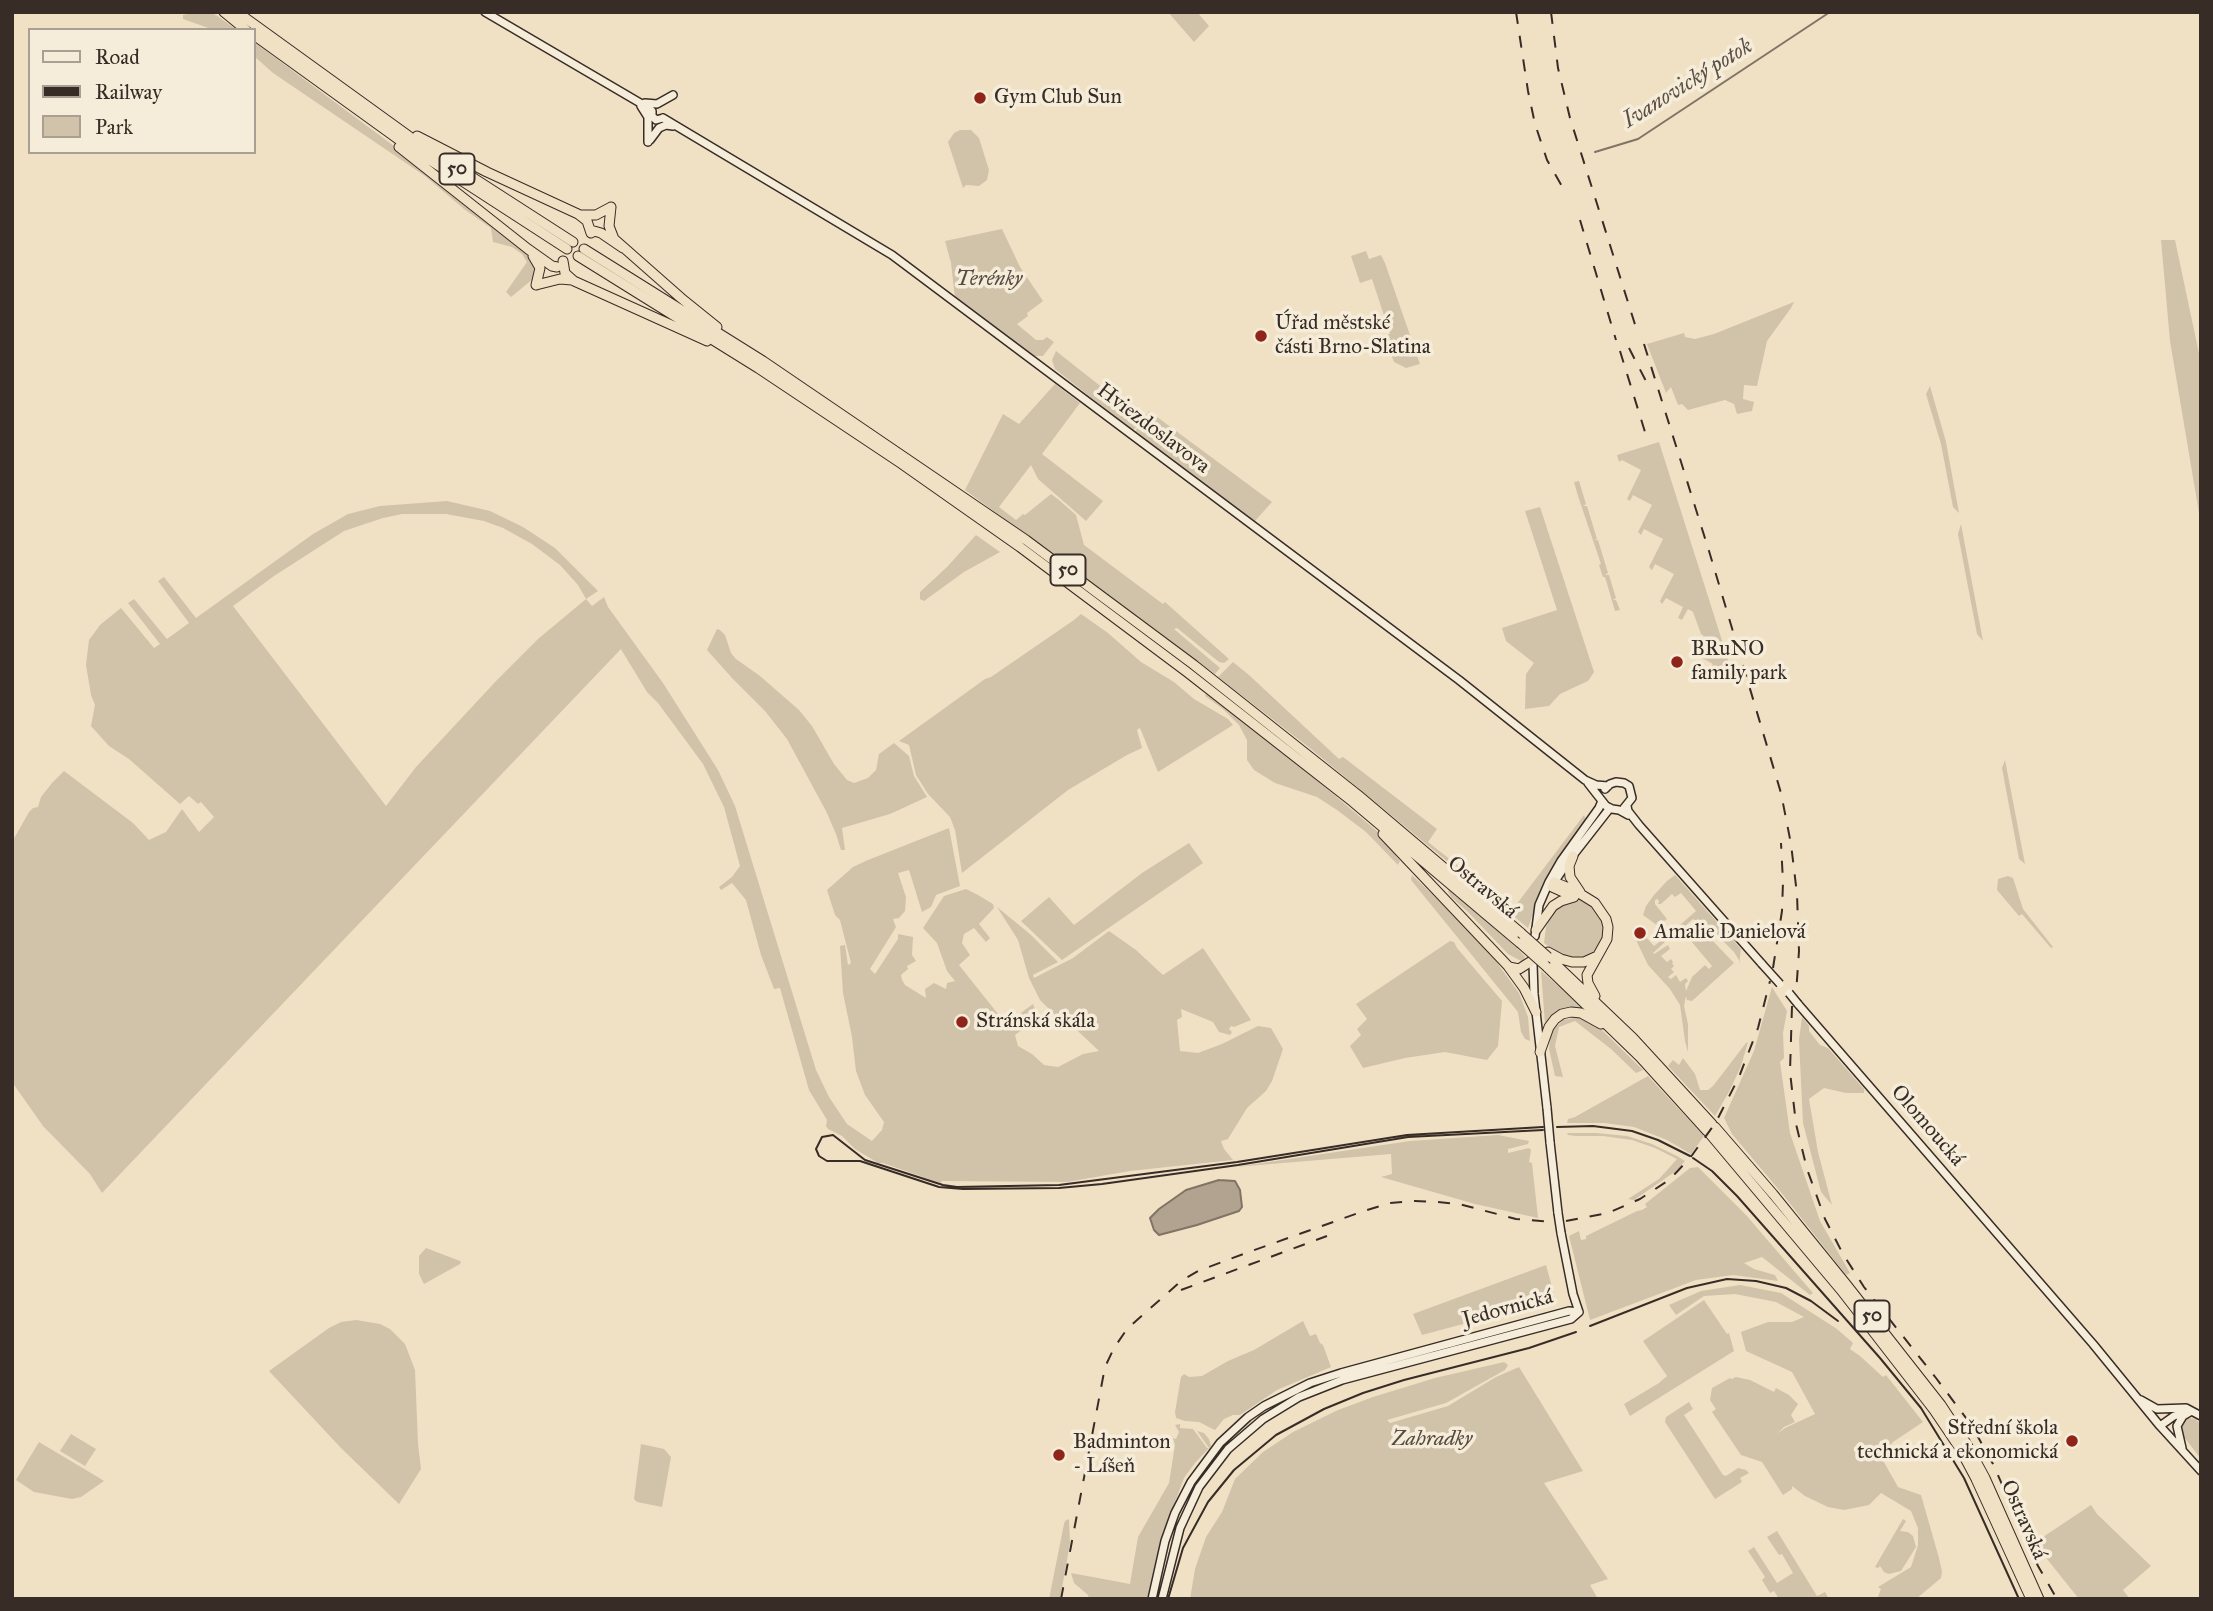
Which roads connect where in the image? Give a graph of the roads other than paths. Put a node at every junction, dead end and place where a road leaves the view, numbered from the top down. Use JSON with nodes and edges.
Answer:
{"nodes":[{"id":1,"x":224,"y":12,"type":"edge"},
{"id":2,"x":237,"y":12,"type":"edge"},
{"id":3,"x":485,"y":12,"type":"edge"},
{"id":4,"x":244,"y":28,"type":"edge"},
{"id":5,"x":256,"y":36,"type":"edge"},
{"id":6,"x":341,"y":94,"type":"junction"},
{"id":7,"x":673,"y":95,"type":"dead end"},
{"id":8,"x":635,"y":100,"type":"junction"},
{"id":9,"x":681,"y":128,"type":"junction"},
{"id":10,"x":578,"y":214,"type":"junction"},
{"id":11,"x":570,"y":245,"type":"dead end"},
{"id":12,"x":623,"y":248,"type":"junction"},
{"id":13,"x":528,"y":249,"type":"junction"},
{"id":14,"x":581,"y":252,"type":"dead end"},
{"id":15,"x":574,"y":281,"type":"junction"},
{"id":16,"x":760,"y":365,"type":"junction"},
{"id":17,"x":1585,"y":779,"type":"junction"},
{"id":18,"x":1608,"y":786,"type":"junction"},
{"id":19,"x":1602,"y":799,"type":"junction"},
{"id":20,"x":1353,"y":802,"type":"junction"},
{"id":21,"x":1610,"y":808,"type":"junction"},
{"id":22,"x":1623,"y":808,"type":"junction"},
{"id":23,"x":1572,"y":852,"type":"junction"},
{"id":24,"x":1554,"y":882,"type":"junction"},
{"id":25,"x":1574,"y":897,"type":"junction"},
{"id":26,"x":1586,"y":898,"type":"junction"},
{"id":27,"x":1536,"y":933,"type":"junction"},
{"id":28,"x":1521,"y":938,"type":"junction"},
{"id":29,"x":1599,"y":953,"type":"junction"},
{"id":30,"x":1548,"y":959,"type":"junction"},
{"id":31,"x":1532,"y":963,"type":"joint"},
{"id":32,"x":1508,"y":966,"type":"junction"},
{"id":33,"x":1536,"y":1013,"type":"junction"},
{"id":34,"x":1616,"y":1021,"type":"junction"},
{"id":35,"x":1543,"y":1030,"type":"junction"},
{"id":36,"x":1540,"y":1052,"type":"joint"},
{"id":37,"x":1646,"y":1059,"type":"junction"},
{"id":38,"x":1711,"y":1129,"type":"junction"},
{"id":39,"x":1579,"y":1312,"type":"junction"},
{"id":40,"x":2135,"y":1396,"type":"junction"},
{"id":41,"x":2190,"y":1412,"type":"junction"},
{"id":42,"x":2201,"y":1417,"type":"edge"},
{"id":43,"x":2160,"y":1426,"type":"junction"},
{"id":44,"x":2183,"y":1452,"type":"junction"},
{"id":45,"x":2201,"y":1471,"type":"edge"},
{"id":46,"x":2005,"y":1522,"type":"junction"},
{"id":47,"x":1152,"y":1599,"type":"edge"},
{"id":48,"x":1162,"y":1599,"type":"edge"},
{"id":49,"x":2028,"y":1599,"type":"edge"},
{"id":50,"x":2039,"y":1599,"type":"edge"},
{"id":51,"x":2046,"y":1599,"type":"edge"}],
"edges":[{"from":1,"to":4,"type":"highway"},
{"from":2,"to":6,"type":"highway","number":"50"},
{"from":3,"to":8,"type":"main road"},
{"from":5,"to":6,"type":"highway","number":"50"},
{"from":6,"to":10,"type":"highway","number":"50"},
{"from":6,"to":11,"type":"highway","number":"50"},
{"from":6,"to":13,"type":"highway","number":"50"},
{"from":7,"to":8,"type":"main road"},
{"from":8,"to":9,"type":"main road","name":"Hviezdoslavova"},
{"from":8,"to":9,"type":"main road"},
{"from":9,"to":17,"type":"main road","name":"Hviezdoslavova"},
{"from":10,"to":12,"type":"highway","number":"50"},
{"from":10,"to":12,"type":"highway","number":"50"},
{"from":12,"to":16,"type":"highway","number":"50"},
{"from":13,"to":15,"type":"highway","number":"50"},
{"from":13,"to":15,"type":"highway","number":"50"},
{"from":14,"to":16,"type":"highway","number":"50"},
{"from":15,"to":16,"type":"highway","number":"50"},
{"from":16,"to":20,"type":"highway","name":"Ostravská","number":"50"},
{"from":16,"to":28,"type":"highway","name":"Ostravská","number":"50"},
{"from":17,"to":18,"type":"main road","name":"Hviezdoslavova"},
{"from":17,"to":19,"type":"main road"},
{"from":18,"to":19,"type":"main road"},
{"from":18,"to":22,"type":"main road"},
{"from":19,"to":21,"type":"main road"},
{"from":19,"to":23,"type":"main road"},
{"from":20,"to":28,"type":"highway","name":"Ostravská","number":"50"},
{"from":20,"to":32,"type":"highway","number":"50"},
{"from":21,"to":22,"type":"main road"},
{"from":21,"to":23,"type":"main road"},
{"from":22,"to":40,"type":"main road","name":"Olomoucká","bridge":true},
{"from":23,"to":24,"type":"main road"},
{"from":23,"to":26,"type":"highway","number":"50"},
{"from":23,"to":27,"type":"main road"},
{"from":24,"to":25,"type":"highway"},
{"from":24,"to":26,"type":"highway","number":"50"},
{"from":24,"to":27,"type":"main road"},
{"from":25,"to":26,"type":"highway"},
{"from":25,"to":27,"type":"highway"},
{"from":26,"to":29,"type":"highway","number":"50"},
{"from":28,"to":30,"type":"highway","number":"50","bridge":true},
{"from":28,"to":30,"type":"highway","name":"Ostravská","number":"50","bridge":true},
{"from":29,"to":30,"type":"highway","number":"50"},
{"from":29,"to":34,"type":"highway","number":"50"},
{"from":30,"to":34,"type":"highway","name":"Ostravská","number":"50"},
{"from":30,"to":37,"type":"highway","name":"Ostravská","number":"50"},
{"from":31,"to":32,"type":"highway"},
{"from":31,"to":33,"type":"main road"},
{"from":32,"to":33,"type":"highway","number":"50"},
{"from":33,"to":35,"type":"main road"},
{"from":34,"to":37,"type":"highway","name":"Ostravská","number":"50"},
{"from":35,"to":36,"type":"highway"},
{"from":35,"to":37,"type":"highway","number":"50"},
{"from":36,"to":39,"type":"main road","bridge":true},
{"from":37,"to":38,"type":"highway","name":"Ostravská","number":"50"},
{"from":38,"to":46,"type":"highway","name":"Ostravská","number":"50"},
{"from":38,"to":49,"type":"highway","name":"Ostravská","number":"50"},
{"from":39,"to":47,"type":"main road","name":"Jedovnická"},
{"from":39,"to":48,"type":"main road","name":"Jedovnická"},
{"from":40,"to":42,"type":"main road"},
{"from":40,"to":43,"type":"main road","name":"Olomoucká"},
{"from":41,"to":42,"type":"main road"},
{"from":41,"to":43,"type":"main road"},
{"from":41,"to":44,"type":"main road"},
{"from":43,"to":44,"type":"main road","name":"Olomoucká"},
{"from":44,"to":45,"type":"main road","name":"Olomoucká"},
{"from":46,"to":50,"type":"highway","name":"Ostravská"},
{"from":46,"to":51,"type":"highway"}]}
